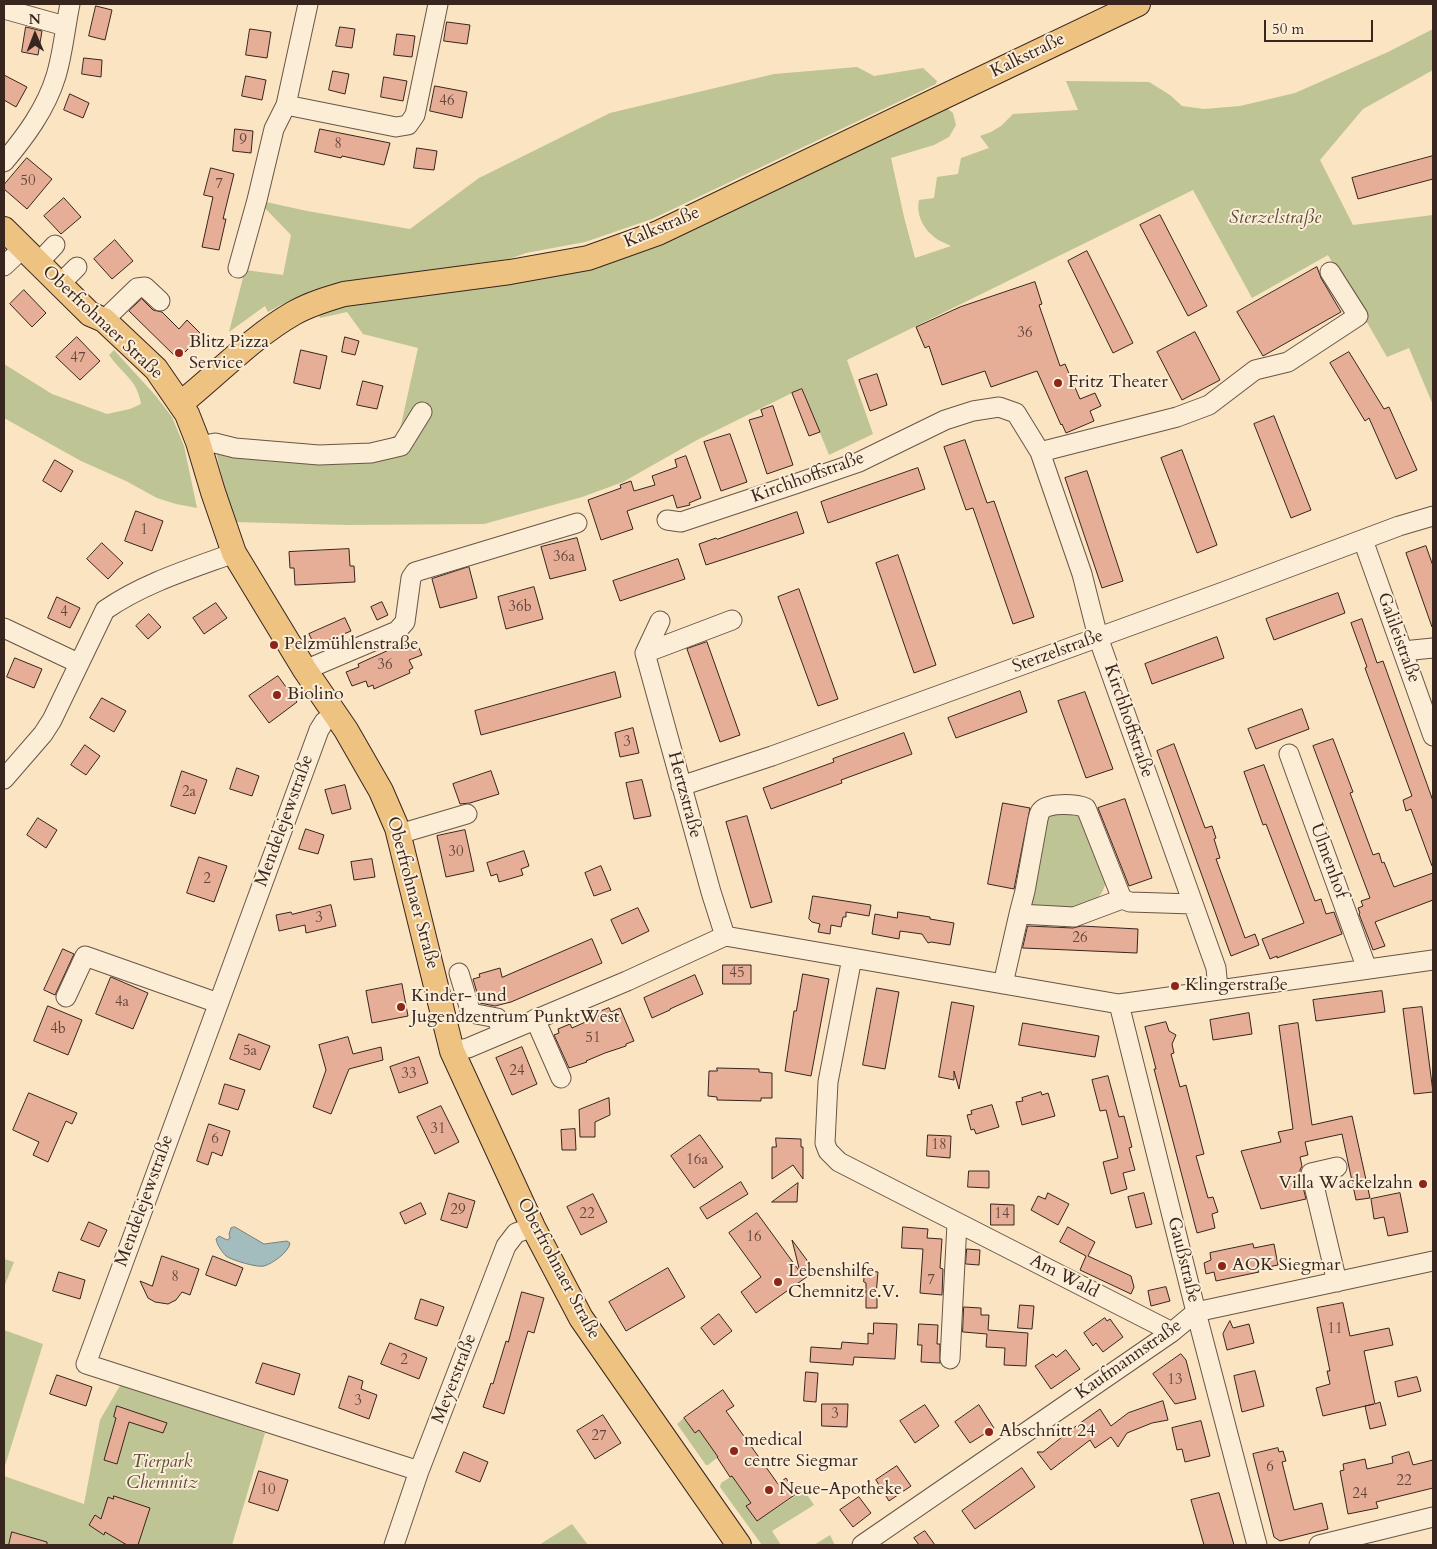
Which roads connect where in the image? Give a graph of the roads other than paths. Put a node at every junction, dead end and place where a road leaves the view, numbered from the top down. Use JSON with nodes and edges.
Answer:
{"nodes":[{"id":1,"x":70,"y":4,"type":"edge"},
{"id":2,"x":308,"y":4,"type":"edge"},
{"id":3,"x":438,"y":4,"type":"edge"},
{"id":4,"x":1138,"y":4,"type":"edge"},
{"id":5,"x":4,"y":9,"type":"edge"},
{"id":6,"x":65,"y":26,"type":"junction"},
{"id":7,"x":286,"y":105,"type":"junction"},
{"id":8,"x":4,"y":162,"type":"edge"},
{"id":9,"x":4,"y":229,"type":"edge"},
{"id":10,"x":55,"y":245,"type":"dead end"},
{"id":11,"x":30,"y":255,"type":"junction"},
{"id":12,"x":4,"y":266,"type":"edge"},
{"id":13,"x":77,"y":267,"type":"dead end"},
{"id":14,"x":238,"y":268,"type":"dead end"},
{"id":15,"x":1330,"y":272,"type":"dead end"},
{"id":16,"x":60,"y":284,"type":"junction"},
{"id":17,"x":160,"y":301,"type":"dead end"},
{"id":18,"x":104,"y":320,"type":"junction"},
{"id":19,"x":180,"y":404,"type":"junction"},
{"id":20,"x":422,"y":412,"type":"dead end"},
{"id":21,"x":1040,"y":452,"type":"junction"},
{"id":22,"x":202,"y":456,"type":"junction"},
{"id":23,"x":1433,"y":516,"type":"edge"},
{"id":24,"x":667,"y":520,"type":"dead end"},
{"id":25,"x":577,"y":523,"type":"dead end"},
{"id":26,"x":1363,"y":540,"type":"junction"},
{"id":27,"x":234,"y":553,"type":"junction"},
{"id":28,"x":660,"y":620,"type":"dead end"},
{"id":29,"x":732,"y":620,"type":"dead end"},
{"id":30,"x":4,"y":628,"type":"edge"},
{"id":31,"x":1098,"y":637,"type":"junction"},
{"id":32,"x":1433,"y":648,"type":"edge"},
{"id":33,"x":1403,"y":651,"type":"junction"},
{"id":34,"x":645,"y":653,"type":"junction"},
{"id":35,"x":78,"y":663,"type":"junction"},
{"id":36,"x":305,"y":670,"type":"junction"},
{"id":37,"x":335,"y":714,"type":"junction"},
{"id":38,"x":1433,"y":736,"type":"edge"},
{"id":39,"x":1289,"y":754,"type":"dead end"},
{"id":40,"x":4,"y":779,"type":"edge"},
{"id":41,"x":682,"y":786,"type":"junction"},
{"id":42,"x":467,"y":814,"type":"dead end"},
{"id":43,"x":399,"y":834,"type":"junction"},
{"id":44,"x":1122,"y":899,"type":"junction"},
{"id":45,"x":1193,"y":904,"type":"junction"},
{"id":46,"x":1019,"y":914,"type":"junction"},
{"id":47,"x":725,"y":936,"type":"junction"},
{"id":48,"x":852,"y":958,"type":"junction"},
{"id":49,"x":1433,"y":960,"type":"edge"},
{"id":50,"x":1367,"y":969,"type":"junction"},
{"id":51,"x":459,"y":973,"type":"dead end"},
{"id":52,"x":1003,"y":984,"type":"junction"},
{"id":53,"x":1218,"y":989,"type":"junction"},
{"id":54,"x":66,"y":997,"type":"dead end"},
{"id":55,"x":218,"y":1003,"type":"junction"},
{"id":56,"x":1119,"y":1004,"type":"junction"},
{"id":57,"x":535,"y":1020,"type":"junction"},
{"id":58,"x":502,"y":1033,"type":"junction"},
{"id":59,"x":452,"y":1051,"type":"junction"},
{"id":60,"x":561,"y":1078,"type":"dead end"},
{"id":61,"x":1337,"y":1167,"type":"dead end"},
{"id":62,"x":957,"y":1222,"type":"junction"},
{"id":63,"x":532,"y":1227,"type":"junction"},
{"id":64,"x":1433,"y":1261,"type":"edge"},
{"id":65,"x":1337,"y":1282,"type":"junction"},
{"id":66,"x":1196,"y":1312,"type":"junction"},
{"id":67,"x":1172,"y":1332,"type":"junction"},
{"id":68,"x":950,"y":1359,"type":"dead end"},
{"id":69,"x":419,"y":1472,"type":"junction"},
{"id":70,"x":1433,"y":1516,"type":"edge"},
{"id":71,"x":394,"y":1545,"type":"edge"},
{"id":72,"x":739,"y":1545,"type":"edge"},
{"id":73,"x":862,"y":1545,"type":"edge"},
{"id":74,"x":1257,"y":1545,"type":"edge"},
{"id":75,"x":1319,"y":1545,"type":"edge"}],
"edges":[{"from":1,"to":6,"type":"street"},
{"from":2,"to":7,"type":"street"},
{"from":3,"to":7,"type":"street"},
{"from":4,"to":19,"type":"main road","name":"Kalkstraße"},
{"from":5,"to":6,"type":"street"},
{"from":6,"to":8,"type":"street"},
{"from":7,"to":14,"type":"street"},
{"from":9,"to":11,"type":"main road","name":"Oberfrohnaer Straße"},
{"from":10,"to":11,"type":"street"},
{"from":11,"to":12,"type":"street"},
{"from":11,"to":16,"type":"main road","name":"Oberfrohnaer Straße"},
{"from":13,"to":16,"type":"street"},
{"from":15,"to":21,"type":"street"},
{"from":16,"to":18,"type":"main road","name":"Oberfrohnaer Straße"},
{"from":17,"to":18,"type":"street"},
{"from":18,"to":19,"type":"main road","name":"Oberfrohnaer Straße"},
{"from":19,"to":22,"type":"main road","name":"Oberfrohnaer Straße"},
{"from":20,"to":22,"type":"street"},
{"from":21,"to":24,"type":"street","name":"Kirchhoffstraße"},
{"from":21,"to":31,"type":"street","name":"Kirchhoffstraße"},
{"from":22,"to":27,"type":"main road","name":"Oberfrohnaer Straße"},
{"from":23,"to":26,"type":"street","name":"Sterzelstraße"},
{"from":25,"to":36,"type":"street"},
{"from":26,"to":31,"type":"street","name":"Sterzelstraße"},
{"from":26,"to":33,"type":"street","name":"Galileistraße"},
{"from":27,"to":35,"type":"street"},
{"from":27,"to":36,"type":"main road","name":"Oberfrohnaer Straße"},
{"from":28,"to":34,"type":"street"},
{"from":29,"to":34,"type":"street"},
{"from":30,"to":35,"type":"street"},
{"from":31,"to":41,"type":"street","name":"Sterzelstraße"},
{"from":31,"to":45,"type":"street","name":"Kirchhoffstraße"},
{"from":32,"to":33,"type":"street"},
{"from":33,"to":38,"type":"street","name":"Galileistraße"},
{"from":34,"to":41,"type":"street","name":"Hertzstraße"},
{"from":35,"to":40,"type":"street"},
{"from":36,"to":37,"type":"main road","name":"Oberfrohnaer Straße"},
{"from":37,"to":43,"type":"main road","name":"Oberfrohnaer Straße"},
{"from":37,"to":55,"type":"street","name":"Mendelejewstraße"},
{"from":39,"to":50,"type":"street","name":"Ulmenhof"},
{"from":41,"to":47,"type":"street","name":"Hertzstraße"},
{"from":42,"to":43,"type":"street"},
{"from":43,"to":59,"type":"main road","name":"Oberfrohnaer Straße"},
{"from":44,"to":45,"type":"street"},
{"from":44,"to":46,"type":"street"},
{"from":44,"to":46,"type":"street"},
{"from":45,"to":53,"type":"street","name":"Kirchhoffstraße"},
{"from":46,"to":52,"type":"street"},
{"from":47,"to":48,"type":"street"},
{"from":47,"to":57,"type":"street"},
{"from":48,"to":52,"type":"street"},
{"from":48,"to":62,"type":"street","name":"Am Wald"},
{"from":49,"to":50,"type":"street"},
{"from":50,"to":53,"type":"street"},
{"from":51,"to":58,"type":"street"},
{"from":52,"to":56,"type":"street"},
{"from":53,"to":56,"type":"street"},
{"from":54,"to":55,"type":"street"},
{"from":55,"to":69,"type":"street","name":"Mendelejewstraße"},
{"from":56,"to":66,"type":"street","name":"Gaußstraße"},
{"from":57,"to":58,"type":"street"},
{"from":57,"to":60,"type":"street"},
{"from":58,"to":59,"type":"street"},
{"from":59,"to":63,"type":"main road","name":"Oberfrohnaer Straße"},
{"from":61,"to":65,"type":"street"},
{"from":62,"to":67,"type":"street","name":"Am Wald"},
{"from":62,"to":68,"type":"street"},
{"from":63,"to":69,"type":"street","name":"Meyerstraße"},
{"from":63,"to":72,"type":"main road","name":"Oberfrohnaer Straße"},
{"from":64,"to":65,"type":"street","name":"Kaufmannstraße"},
{"from":65,"to":66,"type":"street","name":"Kaufmannstraße"},
{"from":66,"to":67,"type":"street","name":"Kaufmannstraße"},
{"from":66,"to":74,"type":"street","name":"Gaußstraße"},
{"from":67,"to":73,"type":"street","name":"Kaufmannstraße"},
{"from":69,"to":71,"type":"street","name":"Meyerstraße"},
{"from":70,"to":75,"type":"street"}]}
